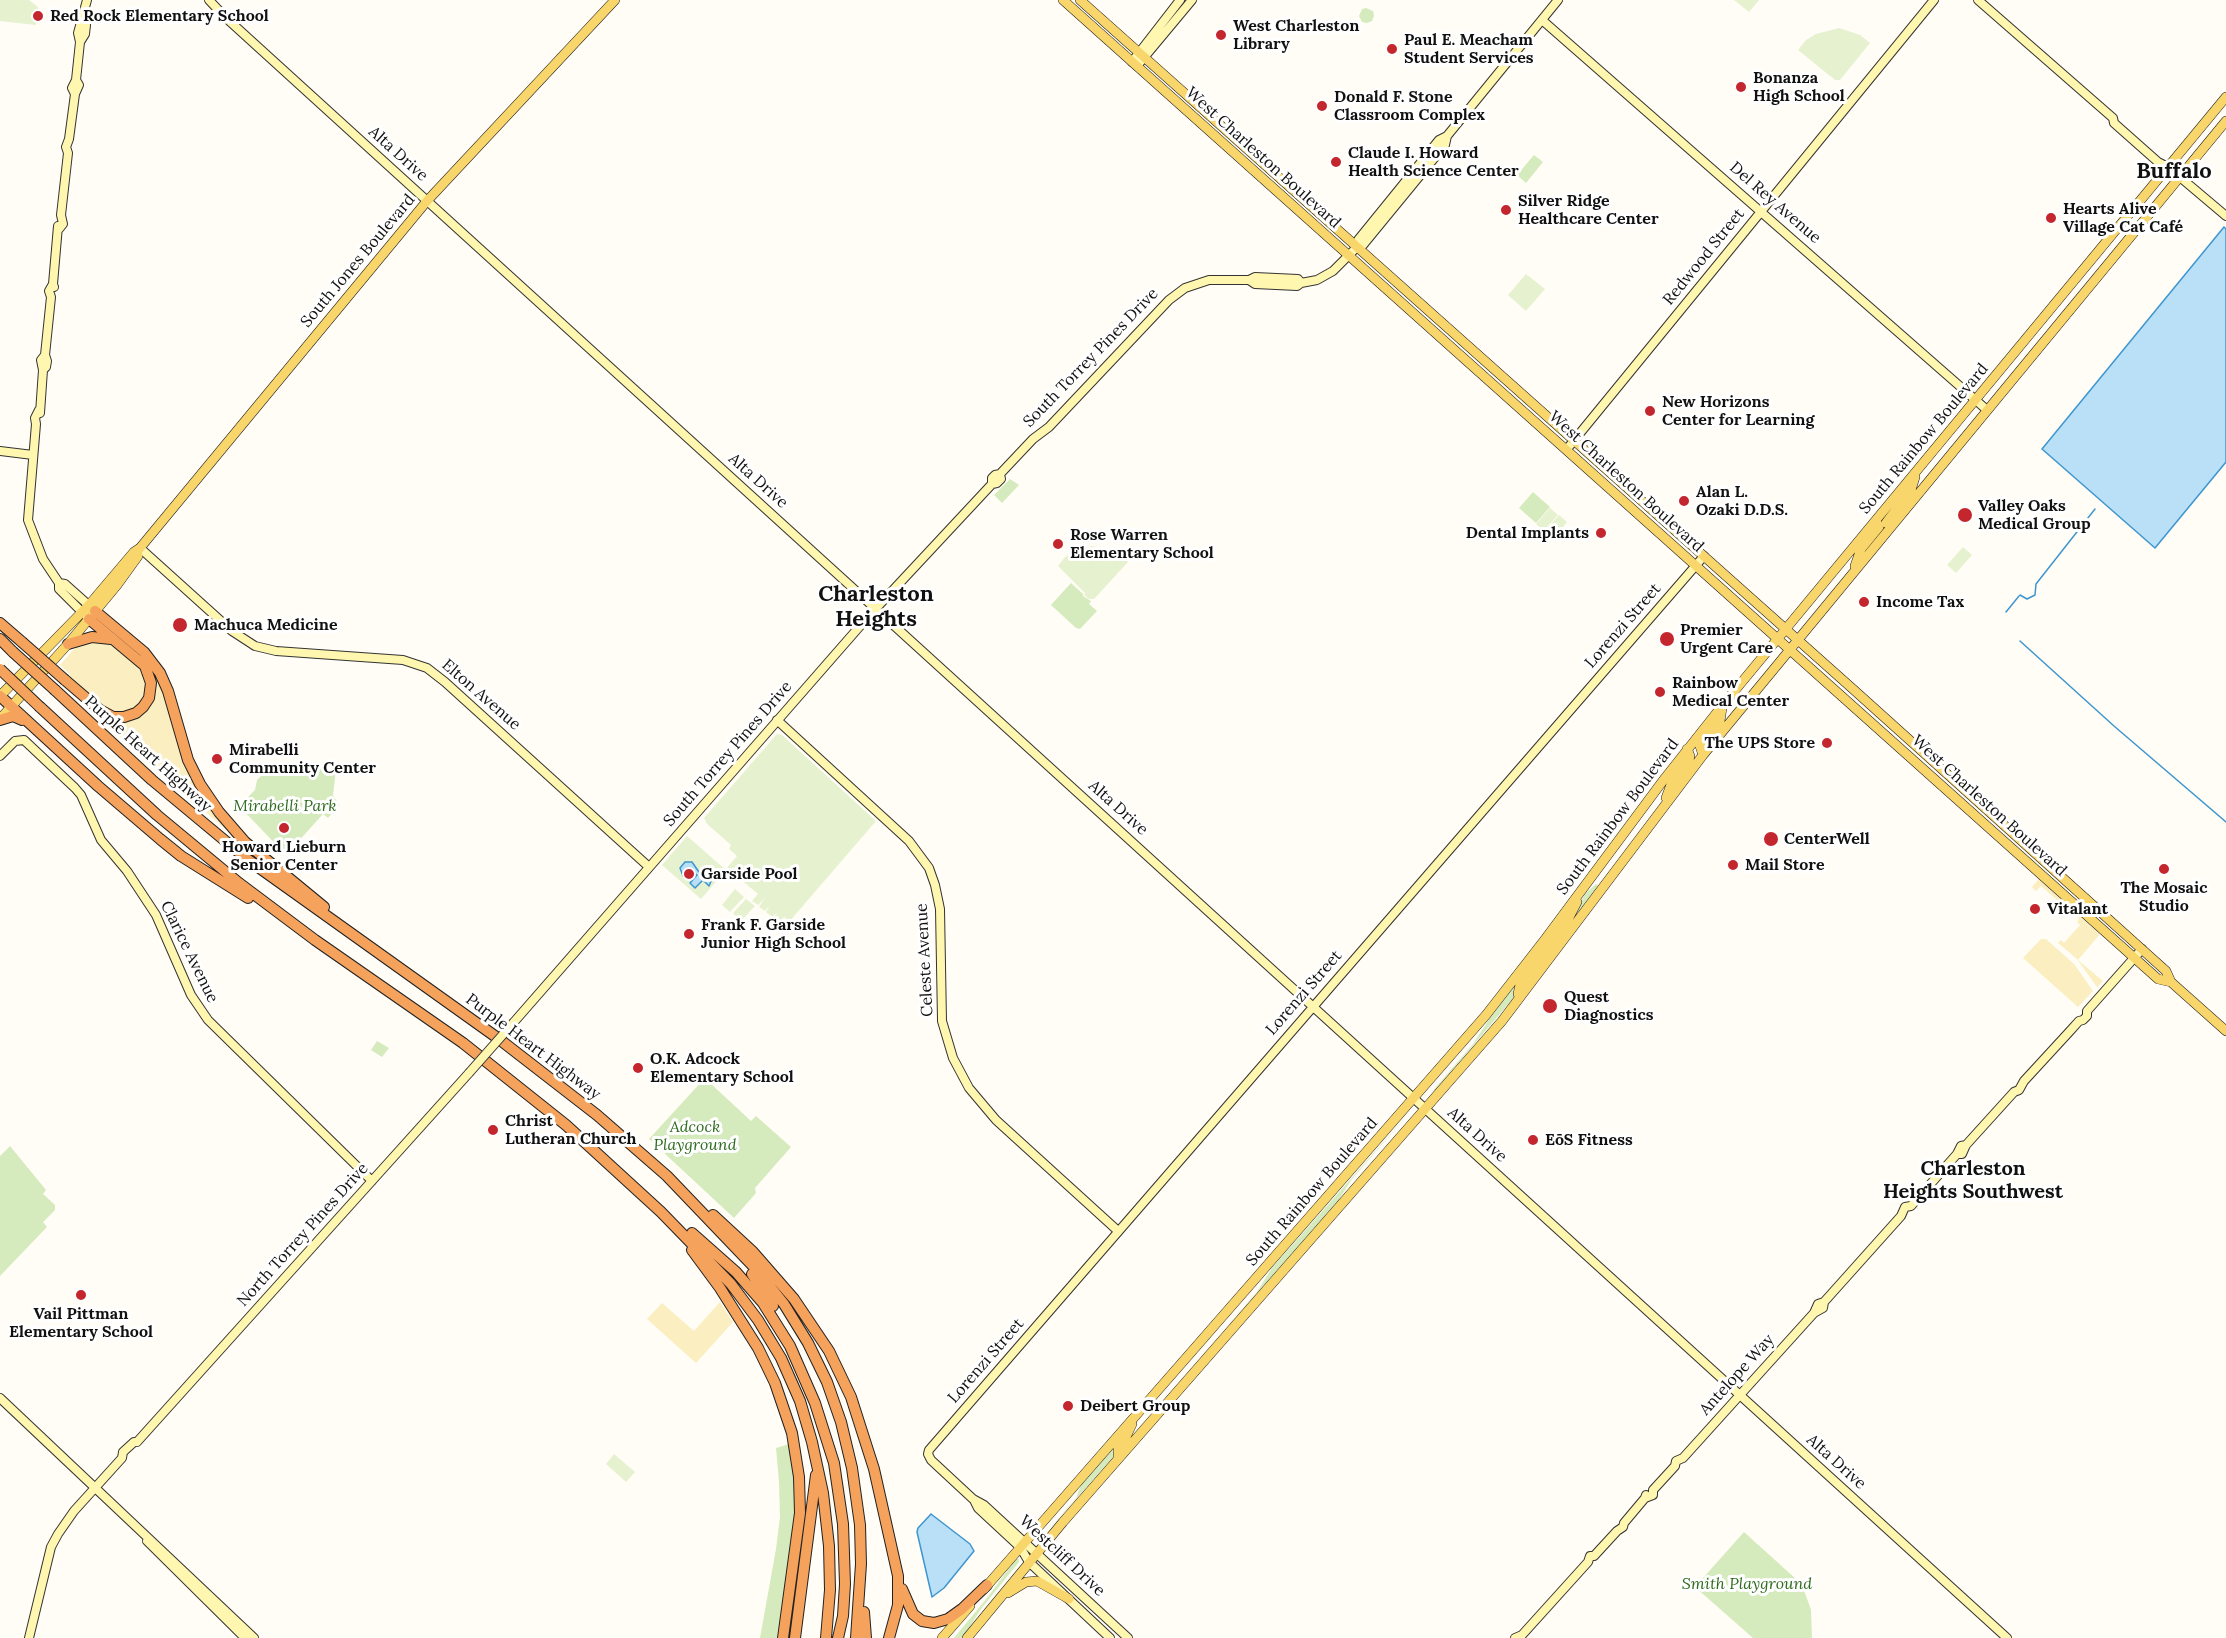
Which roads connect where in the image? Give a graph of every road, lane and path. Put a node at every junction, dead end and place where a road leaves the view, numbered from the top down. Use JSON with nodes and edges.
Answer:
{"nodes":[{"id":1,"x":87,"y":0,"type":"edge"},
{"id":2,"x":209,"y":0,"type":"edge"},
{"id":3,"x":615,"y":0,"type":"edge"},
{"id":4,"x":1063,"y":0,"type":"edge"},
{"id":5,"x":1080,"y":0,"type":"edge"},
{"id":6,"x":1180,"y":0,"type":"edge"},
{"id":7,"x":1192,"y":0,"type":"edge"},
{"id":8,"x":1558,"y":0,"type":"edge"},
{"id":9,"x":1934,"y":0,"type":"edge"},
{"id":10,"x":1978,"y":0,"type":"edge"},
{"id":11,"x":1542,"y":20,"type":"junction"},
{"id":12,"x":1142,"y":55,"type":"junction"},
{"id":13,"x":1134,"y":64,"type":"junction"},
{"id":14,"x":2226,"y":97,"type":"edge"},
{"id":15,"x":2226,"y":121,"type":"edge"},
{"id":16,"x":1434,"y":153,"type":"junction"},
{"id":17,"x":2168,"y":167,"type":"junction"},
{"id":18,"x":1414,"y":171,"type":"junction"},
{"id":19,"x":2180,"y":177,"type":"junction"},
{"id":20,"x":427,"y":201,"type":"junction"},
{"id":21,"x":1399,"y":202,"type":"junction"},
{"id":22,"x":1760,"y":211,"type":"junction"},
{"id":23,"x":2226,"y":216,"type":"edge"},
{"id":24,"x":1357,"y":247,"type":"junction"},
{"id":25,"x":1350,"y":255,"type":"junction"},
{"id":26,"x":1287,"y":278,"type":"junction"},
{"id":27,"x":2075,"y":279,"type":"junction"},
{"id":28,"x":1249,"y":280,"type":"junction"},
{"id":29,"x":1301,"y":283,"type":"junction"},
{"id":30,"x":1261,"y":285,"type":"junction"},
{"id":31,"x":2068,"y":288,"type":"junction"},
{"id":32,"x":2086,"y":289,"type":"junction"},
{"id":33,"x":2079,"y":298,"type":"junction"},
{"id":34,"x":1418,"y":317,"type":"junction"},
{"id":35,"x":1442,"y":323,"type":"junction"},
{"id":36,"x":1976,"y":399,"type":"junction"},
{"id":37,"x":1987,"y":410,"type":"junction"},
{"id":38,"x":1574,"y":441,"type":"junction"},
{"id":39,"x":1567,"y":449,"type":"junction"},
{"id":40,"x":0,"y":451,"type":"edge"},
{"id":41,"x":33,"y":455,"type":"junction"},
{"id":42,"x":1917,"y":472,"type":"junction"},
{"id":43,"x":1876,"y":521,"type":"junction"},
{"id":44,"x":1886,"y":533,"type":"junction"},
{"id":45,"x":139,"y":550,"type":"junction"},
{"id":46,"x":1704,"y":556,"type":"junction"},
{"id":47,"x":1696,"y":564,"type":"junction"},
{"id":48,"x":1852,"y":573,"type":"junction"},
{"id":49,"x":876,"y":608,"type":"junction"},
{"id":50,"x":89,"y":612,"type":"junction"},
{"id":51,"x":0,"y":624,"type":"edge"},
{"id":52,"x":1786,"y":629,"type":"junction"},
{"id":53,"x":1778,"y":638,"type":"junction"},
{"id":54,"x":0,"y":639,"type":"edge"},
{"id":55,"x":1798,"y":639,"type":"junction"},
{"id":56,"x":117,"y":642,"type":"junction"},
{"id":57,"x":68,"y":644,"type":"junction"},
{"id":58,"x":1790,"y":648,"type":"junction"},
{"id":59,"x":0,"y":669,"type":"edge"},
{"id":60,"x":0,"y":696,"type":"edge"},
{"id":61,"x":1722,"y":706,"type":"junction"},
{"id":62,"x":11,"y":707,"type":"junction"},
{"id":63,"x":0,"y":720,"type":"edge"},
{"id":64,"x":777,"y":720,"type":"junction"},
{"id":65,"x":28,"y":722,"type":"junction"},
{"id":66,"x":1687,"y":749,"type":"junction"},
{"id":67,"x":1703,"y":755,"type":"junction"},
{"id":68,"x":0,"y":756,"type":"edge"},
{"id":69,"x":1661,"y":809,"type":"junction"},
{"id":70,"x":649,"y":867,"type":"junction"},
{"id":71,"x":1585,"y":886,"type":"junction"},
{"id":72,"x":315,"y":940,"type":"junction"},
{"id":73,"x":2142,"y":949,"type":"junction"},
{"id":74,"x":2134,"y":957,"type":"junction"},
{"id":75,"x":389,"y":961,"type":"junction"},
{"id":76,"x":2171,"y":982,"type":"junction"},
{"id":77,"x":1520,"y":997,"type":"junction"},
{"id":78,"x":1313,"y":1006,"type":"junction"},
{"id":79,"x":2226,"y":1031,"type":"edge"},
{"id":80,"x":490,"y":1049,"type":"joint"},
{"id":81,"x":1414,"y":1098,"type":"junction"},
{"id":82,"x":1426,"y":1108,"type":"junction"},
{"id":83,"x":667,"y":1176,"type":"junction"},
{"id":84,"x":372,"y":1181,"type":"junction"},
{"id":85,"x":638,"y":1190,"type":"junction"},
{"id":86,"x":662,"y":1212,"type":"junction"},
{"id":87,"x":717,"y":1229,"type":"junction"},
{"id":88,"x":1118,"y":1231,"type":"junction"},
{"id":89,"x":1740,"y":1395,"type":"junction"},
{"id":90,"x":0,"y":1398,"type":"edge"},
{"id":91,"x":1138,"y":1413,"type":"junction"},
{"id":92,"x":928,"y":1451,"type":"joint"},
{"id":93,"x":834,"y":1452,"type":"junction"},
{"id":94,"x":1118,"y":1459,"type":"junction"},
{"id":95,"x":818,"y":1463,"type":"junction"},
{"id":96,"x":94,"y":1489,"type":"junction"},
{"id":97,"x":137,"y":1529,"type":"junction"},
{"id":98,"x":1022,"y":1544,"type":"junction"},
{"id":99,"x":1033,"y":1558,"type":"junction"},
{"id":100,"x":897,"y":1571,"type":"junction"},
{"id":101,"x":861,"y":1579,"type":"junction"},
{"id":102,"x":987,"y":1586,"type":"junction"},
{"id":103,"x":999,"y":1599,"type":"junction"},
{"id":104,"x":1069,"y":1599,"type":"junction"},
{"id":105,"x":1094,"y":1606,"type":"junction"},
{"id":106,"x":1093,"y":1623,"type":"junction"},
{"id":107,"x":796,"y":1635,"type":"edge"},
{"id":108,"x":1520,"y":1637,"type":"edge"},
{"id":109,"x":29,"y":1638,"type":"edge"},
{"id":110,"x":244,"y":1638,"type":"edge"},
{"id":111,"x":254,"y":1638,"type":"edge"},
{"id":112,"x":783,"y":1638,"type":"edge"},
{"id":113,"x":826,"y":1638,"type":"edge"},
{"id":114,"x":838,"y":1638,"type":"edge"},
{"id":115,"x":845,"y":1638,"type":"edge"},
{"id":116,"x":856,"y":1638,"type":"edge"},
{"id":117,"x":866,"y":1638,"type":"edge"},
{"id":118,"x":889,"y":1638,"type":"edge"},
{"id":119,"x":942,"y":1638,"type":"edge"},
{"id":120,"x":967,"y":1638,"type":"edge"},
{"id":121,"x":1110,"y":1638,"type":"edge"},
{"id":122,"x":1128,"y":1638,"type":"edge"},
{"id":123,"x":2007,"y":1638,"type":"edge"}],
"edges":[{"from":1,"to":41,"type":"street"},
{"from":2,"to":20,"type":"street","name":"Alta Drive"},
{"from":3,"to":20,"type":"main road","name":"South Jones Boulevard"},
{"from":4,"to":13,"type":"main road","name":"West Charleston Boulevard"},
{"from":5,"to":12,"type":"main road","name":"West Charleston Boulevard"},
{"from":6,"to":12,"type":"street"},
{"from":7,"to":12,"type":"street"},
{"from":8,"to":11,"type":"street","name":"South Torrey Pines Drive"},
{"from":9,"to":22,"type":"street","name":"Redwood Street"},
{"from":10,"to":17,"type":"street"},
{"from":11,"to":16,"type":"street","name":"South Torrey Pines Drive"},
{"from":11,"to":22,"type":"street","name":"Del Rey Avenue"},
{"from":12,"to":13,"type":"street"},
{"from":12,"to":24,"type":"main road","name":"West Charleston Boulevard"},
{"from":13,"to":25,"type":"main road","name":"West Charleston Boulevard"},
{"from":14,"to":17,"type":"main road","name":"South Rainbow Boulevard"},
{"from":15,"to":19,"type":"main road","name":"South Rainbow Boulevard"},
{"from":16,"to":18,"type":"street","name":"South Torrey Pines Drive"},
{"from":16,"to":21,"type":"street","name":"South Torrey Pines Drive"},
{"from":17,"to":19,"type":"street"},
{"from":17,"to":27,"type":"main road","name":"South Rainbow Boulevard"},
{"from":18,"to":21,"type":"street"},
{"from":18,"to":24,"type":"street","name":"South Torrey Pines Drive"},
{"from":19,"to":23,"type":"street"},
{"from":19,"to":32,"type":"main road","name":"South Rainbow Boulevard"},
{"from":20,"to":45,"type":"main road","name":"South Jones Boulevard"},
{"from":20,"to":49,"type":"street","name":"Alta Drive"},
{"from":21,"to":24,"type":"street","name":"South Torrey Pines Drive"},
{"from":22,"to":36,"type":"street","name":"Del Rey Avenue"},
{"from":22,"to":38,"type":"street","name":"Redwood Street"},
{"from":24,"to":25,"type":"street","name":"South Torrey Pines Drive"},
{"from":24,"to":35,"type":"main road","name":"West Charleston Boulevard"},
{"from":25,"to":29,"type":"street","name":"South Torrey Pines Drive"},
{"from":25,"to":34,"type":"main road","name":"West Charleston Boulevard"},
{"from":26,"to":28,"type":"street","name":"South Torrey Pines Drive"},
{"from":26,"to":29,"type":"street","name":"South Torrey Pines Drive"},
{"from":26,"to":30,"type":"street"},
{"from":27,"to":31,"type":"main road","name":"South Rainbow Boulevard"},
{"from":27,"to":32,"type":"main road"},
{"from":28,"to":30,"type":"street","name":"South Torrey Pines Drive"},
{"from":28,"to":49,"type":"street","name":"South Torrey Pines Drive"},
{"from":29,"to":30,"type":"street","name":"South Torrey Pines Drive"},
{"from":31,"to":33,"type":"main road"},
{"from":31,"to":36,"type":"main road","name":"South Rainbow Boulevard"},
{"from":32,"to":33,"type":"main road","name":"South Rainbow Boulevard"},
{"from":33,"to":37,"type":"main road","name":"South Rainbow Boulevard"},
{"from":34,"to":35,"type":"main road"},
{"from":34,"to":39,"type":"main road","name":"West Charleston Boulevard"},
{"from":35,"to":38,"type":"main road","name":"West Charleston Boulevard"},
{"from":36,"to":37,"type":"street","name":"Del Rey Avenue"},
{"from":36,"to":42,"type":"main road","name":"South Rainbow Boulevard"},
{"from":37,"to":44,"type":"main road","name":"South Rainbow Boulevard"},
{"from":38,"to":39,"type":"street","name":"Redwood Street"},
{"from":38,"to":46,"type":"main road","name":"West Charleston Boulevard"},
{"from":39,"to":47,"type":"main road","name":"West Charleston Boulevard"},
{"from":40,"to":41,"type":"street"},
{"from":41,"to":50,"type":"street"},
{"from":42,"to":43,"type":"main road","name":"South Rainbow Boulevard"},
{"from":42,"to":44,"type":"main road"},
{"from":43,"to":48,"type":"main road"},
{"from":43,"to":52,"type":"main road","name":"South Rainbow Boulevard"},
{"from":44,"to":48,"type":"main road","name":"South Rainbow Boulevard"},
{"from":45,"to":50,"type":"main road","name":"South Jones Boulevard"},
{"from":45,"to":70,"type":"street","name":"Elton Avenue"},
{"from":46,"to":47,"type":"street","name":"Lorenzi Street"},
{"from":46,"to":52,"type":"main road","name":"West Charleston Boulevard"},
{"from":47,"to":53,"type":"main road","name":"West Charleston Boulevard"},
{"from":47,"to":78,"type":"street","name":"Lorenzi Street"},
{"from":48,"to":55,"type":"main road","name":"South Rainbow Boulevard"},
{"from":49,"to":64,"type":"street","name":"South Torrey Pines Drive"},
{"from":49,"to":78,"type":"street","name":"Alta Drive"},
{"from":50,"to":56,"type":"highway"},
{"from":50,"to":57,"type":"main road","name":"South Jones Boulevard"},
{"from":50,"to":60,"type":"main road","name":"South Jones Boulevard"},
{"from":50,"to":75,"type":"highway"},
{"from":51,"to":56,"type":"highway","bridge":true},
{"from":52,"to":53,"type":"main road","name":"South Rainbow Boulevard"},
{"from":52,"to":55,"type":"main road","name":"West Charleston Boulevard"},
{"from":53,"to":58,"type":"main road","name":"West Charleston Boulevard"},
{"from":53,"to":61,"type":"main road","name":"South Rainbow Boulevard"},
{"from":54,"to":75,"type":"highway","name":"Purple Heart Highway","bridge":true},
{"from":55,"to":58,"type":"main road","name":"South Rainbow Boulevard"},
{"from":55,"to":73,"type":"main road","name":"West Charleston Boulevard"},
{"from":56,"to":57,"type":"highway"},
{"from":57,"to":62,"type":"main road","name":"South Jones Boulevard"},
{"from":58,"to":67,"type":"main road","name":"South Rainbow Boulevard"},
{"from":58,"to":74,"type":"main road","name":"West Charleston Boulevard"},
{"from":59,"to":72,"type":"highway","bridge":true},
{"from":60,"to":62,"type":"highway"},
{"from":61,"to":66,"type":"main road","name":"South Rainbow Boulevard"},
{"from":61,"to":67,"type":"main road"},
{"from":62,"to":63,"type":"main road","name":"South Jones Boulevard"},
{"from":62,"to":65,"type":"highway"},
{"from":63,"to":65,"type":"highway"},
{"from":64,"to":70,"type":"street","name":"South Torrey Pines Drive"},
{"from":64,"to":88,"type":"street","name":"Celeste Avenue"},
{"from":65,"to":72,"type":"highway"},
{"from":66,"to":69,"type":"main road"},
{"from":66,"to":71,"type":"main road","name":"South Rainbow Boulevard"},
{"from":67,"to":69,"type":"main road","name":"South Rainbow Boulevard"},
{"from":68,"to":84,"type":"street","name":"Clarice Avenue"},
{"from":69,"to":77,"type":"main road","name":"South Rainbow Boulevard"},
{"from":70,"to":80,"type":"street","name":"South Torrey Pines Drive","bridge":true},
{"from":71,"to":77,"type":"main road"},
{"from":71,"to":81,"type":"main road","name":"South Rainbow Boulevard"},
{"from":72,"to":85,"type":"highway"},
{"from":73,"to":74,"type":"street","name":"Antelope Way"},
{"from":73,"to":76,"type":"main road","name":"West Charleston Boulevard"},
{"from":74,"to":76,"type":"main road","name":"West Charleston Boulevard"},
{"from":74,"to":89,"type":"street","name":"Antelope Way"},
{"from":75,"to":83,"type":"highway","name":"Purple Heart Highway"},
{"from":76,"to":79,"type":"main road","name":"West Charleston Boulevard"},
{"from":77,"to":82,"type":"main road","name":"South Rainbow Boulevard"},
{"from":78,"to":81,"type":"street","name":"Alta Drive"},
{"from":78,"to":88,"type":"street","name":"Lorenzi Street"},
{"from":80,"to":84,"type":"street","name":"North Torrey Pines Drive","bridge":true},
{"from":81,"to":82,"type":"street","name":"Alta Drive"},
{"from":81,"to":91,"type":"main road","name":"South Rainbow Boulevard"},
{"from":82,"to":89,"type":"street","name":"Alta Drive"},
{"from":82,"to":94,"type":"main road","name":"South Rainbow Boulevard"},
{"from":83,"to":87,"type":"highway","name":"Purple Heart Highway"},
{"from":83,"to":100,"type":"highway"},
{"from":84,"to":96,"type":"street","name":"North Torrey Pines Drive"},
{"from":85,"to":86,"type":"highway"},
{"from":85,"to":93,"type":"highway"},
{"from":86,"to":95,"type":"highway"},
{"from":86,"to":112,"type":"highway"},
{"from":87,"to":93,"type":"highway"},
{"from":87,"to":101,"type":"highway","name":"Purple Heart Highway"},
{"from":88,"to":92,"type":"street","name":"Lorenzi Street"},
{"from":89,"to":108,"type":"street","name":"Antelope Way"},
{"from":89,"to":123,"type":"street","name":"Alta Drive"},
{"from":90,"to":96,"type":"street"},
{"from":91,"to":94,"type":"main road"},
{"from":91,"to":98,"type":"main road","name":"South Rainbow Boulevard"},
{"from":92,"to":98,"type":"street","name":"Westcliff Drive"},
{"from":93,"to":114,"type":"highway"},
{"from":93,"to":115,"type":"highway"},
{"from":94,"to":99,"type":"main road","name":"South Rainbow Boulevard"},
{"from":95,"to":107,"type":"highway"},
{"from":95,"to":113,"type":"highway"},
{"from":96,"to":97,"type":"street"},
{"from":96,"to":109,"type":"street","name":"North Torrey Pines Drive"},
{"from":97,"to":110,"type":"street"},
{"from":97,"to":111,"type":"street"},
{"from":98,"to":99,"type":"street","name":"Westcliff Drive"},
{"from":98,"to":102,"type":"main road","name":"South Rainbow Boulevard"},
{"from":99,"to":103,"type":"main road","name":"South Rainbow Boulevard"},
{"from":99,"to":104,"type":"street","name":"Westcliff Drive"},
{"from":99,"to":105,"type":"street","name":"Westcliff Drive"},
{"from":100,"to":102,"type":"highway"},
{"from":100,"to":118,"type":"highway"},
{"from":101,"to":116,"type":"highway","name":"Purple Heart Highway"},
{"from":101,"to":117,"type":"highway"},
{"from":102,"to":119,"type":"main road","name":"South Rainbow Boulevard"},
{"from":103,"to":104,"type":"main road"},
{"from":103,"to":120,"type":"main road","name":"South Rainbow Boulevard"},
{"from":104,"to":106,"type":"street","name":"Westcliff Drive"},
{"from":105,"to":106,"type":"street"},
{"from":105,"to":122,"type":"street","name":"Westcliff Drive"},
{"from":106,"to":121,"type":"street","name":"Westcliff Drive"}]}
